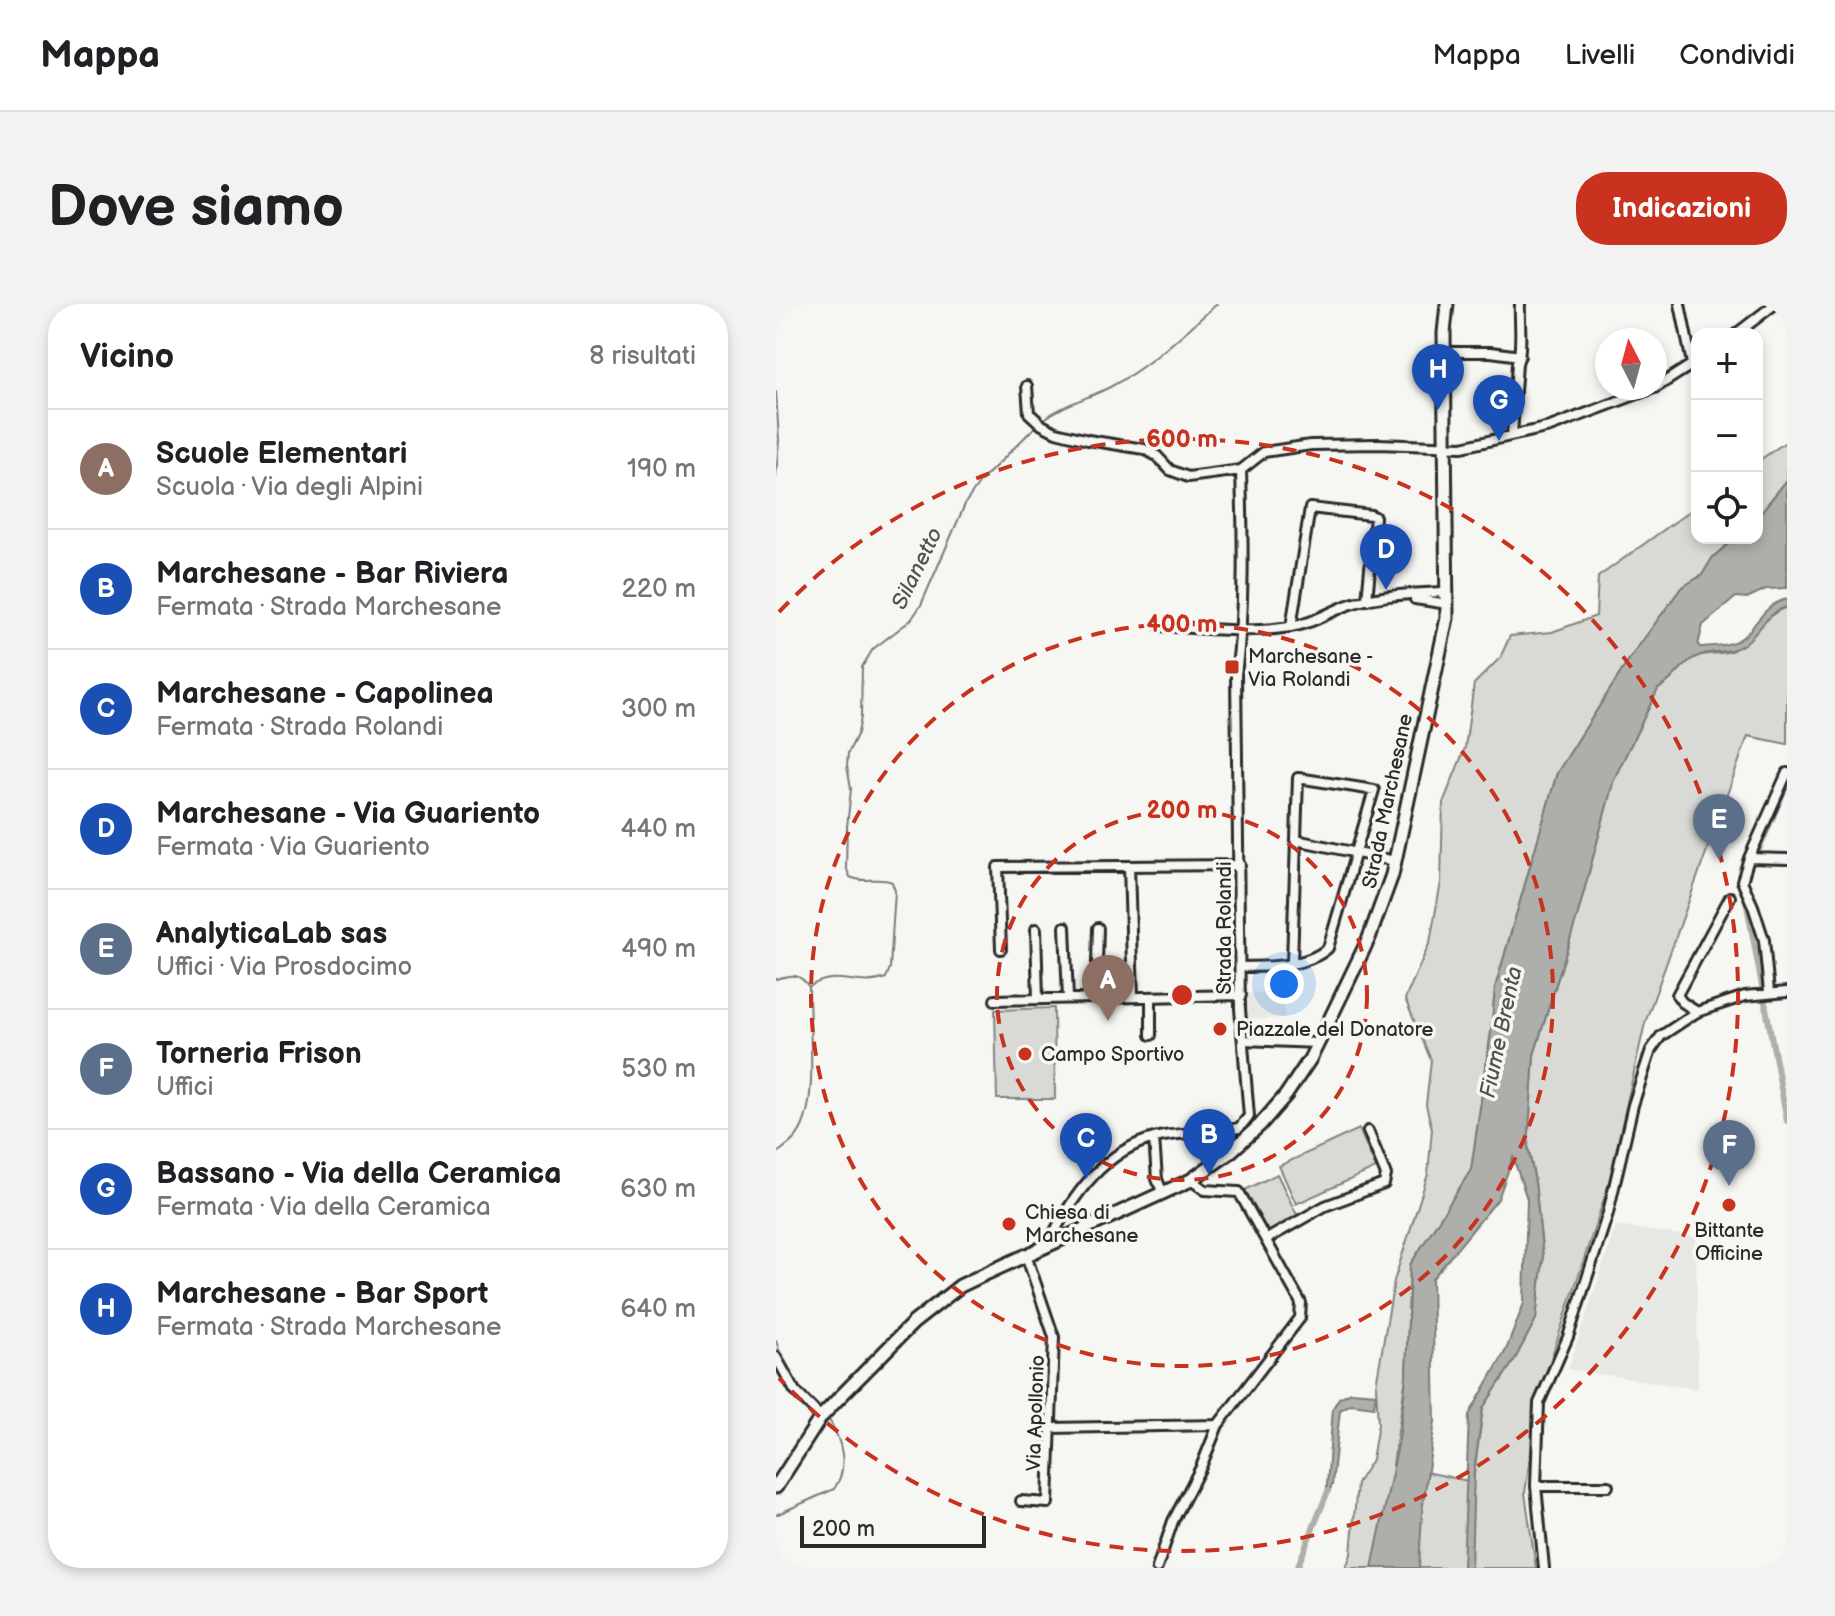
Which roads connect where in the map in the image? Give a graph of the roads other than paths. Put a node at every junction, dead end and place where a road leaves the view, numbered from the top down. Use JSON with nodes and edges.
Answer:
{"nodes":[{"id":1,"x":1447,"y":304,"type":"edge"},
{"id":2,"x":1520,"y":304,"type":"edge"},
{"id":3,"x":1775,"y":304,"type":"edge"},
{"id":4,"x":1683,"y":305,"type":"edge"},
{"id":5,"x":1744,"y":328,"type":"edge"},
{"id":6,"x":1691,"y":344,"type":"edge"},
{"id":7,"x":1444,"y":352,"type":"junction"},
{"id":8,"x":1520,"y":356,"type":"junction"},
{"id":9,"x":1691,"y":365,"type":"edge"},
{"id":10,"x":1667,"y":380,"type":"edge"},
{"id":11,"x":1027,"y":386,"type":"dead end"},
{"id":12,"x":1622,"y":400,"type":"edge"},
{"id":13,"x":1512,"y":435,"type":"junction"},
{"id":14,"x":1446,"y":448,"type":"junction"},
{"id":15,"x":1241,"y":470,"type":"junction"},
{"id":16,"x":1448,"y":575,"type":"junction"},
{"id":17,"x":1429,"y":593,"type":"junction"},
{"id":18,"x":1394,"y":596,"type":"junction"},
{"id":19,"x":1367,"y":600,"type":"junction"},
{"id":20,"x":1448,"y":602,"type":"junction"},
{"id":21,"x":1159,"y":626,"type":"dead end"},
{"id":22,"x":1291,"y":627,"type":"junction"},
{"id":23,"x":1242,"y":629,"type":"junction"},
{"id":24,"x":1787,"y":773,"type":"edge"},
{"id":25,"x":1296,"y":840,"type":"junction"},
{"id":26,"x":1357,"y":853,"type":"junction"},
{"id":27,"x":1749,"y":858,"type":"junction"},
{"id":28,"x":1787,"y":859,"type":"edge"},
{"id":29,"x":1395,"y":861,"type":"junction"},
{"id":30,"x":1240,"y":865,"type":"junction"},
{"id":31,"x":1129,"y":866,"type":"junction"},
{"id":32,"x":1730,"y":897,"type":"dead end"},
{"id":33,"x":1065,"y":927,"type":"dead end"},
{"id":34,"x":1098,"y":928,"type":"dead end"},
{"id":35,"x":1036,"y":929,"type":"dead end"},
{"id":36,"x":1001,"y":949,"type":"dead end"},
{"id":37,"x":1292,"y":962,"type":"junction"},
{"id":38,"x":1240,"y":967,"type":"junction"},
{"id":39,"x":1787,"y":992,"type":"edge"},
{"id":40,"x":1764,"y":993,"type":"junction"},
{"id":41,"x":1241,"y":995,"type":"junction"},
{"id":42,"x":1133,"y":997,"type":"junction"},
{"id":43,"x":1151,"y":997,"type":"junction"},
{"id":44,"x":1068,"y":998,"type":"junction"},
{"id":45,"x":1096,"y":998,"type":"junction"},
{"id":46,"x":1038,"y":999,"type":"junction"},
{"id":47,"x":995,"y":1000,"type":"dead end"},
{"id":48,"x":1697,"y":1012,"type":"junction"},
{"id":49,"x":1151,"y":1035,"type":"dead end"},
{"id":50,"x":1243,"y":1040,"type":"junction"},
{"id":51,"x":1318,"y":1043,"type":"junction"},
{"id":52,"x":1278,"y":1104,"type":"junction"},
{"id":53,"x":1247,"y":1121,"type":"junction"},
{"id":54,"x":1368,"y":1131,"type":"dead end"},
{"id":55,"x":1154,"y":1138,"type":"junction"},
{"id":56,"x":1191,"y":1180,"type":"junction"},
{"id":57,"x":1163,"y":1194,"type":"junction"},
{"id":58,"x":1267,"y":1239,"type":"junction"},
{"id":59,"x":1049,"y":1243,"type":"junction"},
{"id":60,"x":1026,"y":1255,"type":"junction"},
{"id":61,"x":776,"y":1357,"type":"edge"},
{"id":62,"x":821,"y":1417,"type":"junction"},
{"id":63,"x":1218,"y":1425,"type":"junction"},
{"id":64,"x":1051,"y":1428,"type":"junction"},
{"id":65,"x":1536,"y":1486,"type":"junction"},
{"id":66,"x":1608,"y":1486,"type":"dead end"},
{"id":67,"x":776,"y":1487,"type":"edge"},
{"id":68,"x":1021,"y":1501,"type":"dead end"},
{"id":69,"x":1157,"y":1568,"type":"edge"},
{"id":70,"x":1544,"y":1568,"type":"edge"}],
"edges":[{"from":1,"to":7,"type":"main road","name":"Strada Marchesane"},
{"from":2,"to":8,"type":"street"},
{"from":3,"to":5,"type":"street"},
{"from":4,"to":6,"type":"street"},
{"from":7,"to":8,"type":"street"},
{"from":7,"to":14,"type":"main road","name":"Strada Marchesane"},
{"from":8,"to":13,"type":"street"},
{"from":9,"to":10,"type":"street"},
{"from":11,"to":15,"type":"street"},
{"from":12,"to":13,"type":"street"},
{"from":13,"to":14,"type":"street"},
{"from":14,"to":15,"type":"street"},
{"from":14,"to":16,"type":"main road","name":"Strada Marchesane"},
{"from":15,"to":23,"type":"street","name":"Strada Rolandi"},
{"from":16,"to":17,"type":"street"},
{"from":16,"to":20,"type":"main road","name":"Strada Marchesane"},
{"from":17,"to":18,"type":"street"},
{"from":17,"to":20,"type":"street"},
{"from":18,"to":19,"type":"street"},
{"from":18,"to":20,"type":"street"},
{"from":19,"to":22,"type":"street"},
{"from":19,"to":22,"type":"street"},
{"from":20,"to":29,"type":"main road","name":"Strada Marchesane"},
{"from":21,"to":23,"type":"street"},
{"from":22,"to":23,"type":"street"},
{"from":23,"to":30,"type":"street","name":"Strada Rolandi"},
{"from":24,"to":27,"type":"street"},
{"from":25,"to":26,"type":"street"},
{"from":25,"to":26,"type":"street"},
{"from":25,"to":37,"type":"street"},
{"from":26,"to":29,"type":"street"},
{"from":26,"to":37,"type":"street"},
{"from":27,"to":28,"type":"street"},
{"from":27,"to":40,"type":"street"},
{"from":29,"to":51,"type":"main road","name":"Strada Marchesane"},
{"from":30,"to":31,"type":"street"},
{"from":30,"to":38,"type":"street","name":"Strada Rolandi"},
{"from":31,"to":36,"type":"street"},
{"from":31,"to":42,"type":"street"},
{"from":32,"to":48,"type":"street"},
{"from":33,"to":44,"type":"street"},
{"from":34,"to":45,"type":"street"},
{"from":35,"to":46,"type":"street"},
{"from":37,"to":38,"type":"street"},
{"from":38,"to":41,"type":"street","name":"Strada Rolandi"},
{"from":39,"to":40,"type":"street"},
{"from":40,"to":48,"type":"street"},
{"from":41,"to":43,"type":"street"},
{"from":41,"to":50,"type":"street","name":"Strada Rolandi"},
{"from":42,"to":43,"type":"street"},
{"from":42,"to":45,"type":"street"},
{"from":43,"to":49,"type":"street"},
{"from":44,"to":45,"type":"street"},
{"from":44,"to":46,"type":"street"},
{"from":46,"to":47,"type":"street"},
{"from":48,"to":65,"type":"street"},
{"from":50,"to":51,"type":"street"},
{"from":50,"to":53,"type":"street","name":"Strada Rolandi"},
{"from":51,"to":52,"type":"main road","name":"Strada Marchesane"},
{"from":52,"to":53,"type":"street"},
{"from":52,"to":56,"type":"main road","name":"Strada Marchesane"},
{"from":53,"to":55,"type":"street"},
{"from":54,"to":58,"type":"street"},
{"from":55,"to":57,"type":"street"},
{"from":55,"to":59,"type":"street"},
{"from":56,"to":57,"type":"main road","name":"Strada Marchesane"},
{"from":56,"to":58,"type":"street"},
{"from":57,"to":59,"type":"main road","name":"Strada Marchesane"},
{"from":58,"to":63,"type":"street"},
{"from":59,"to":60,"type":"main road","name":"Strada Marchesane"},
{"from":60,"to":62,"type":"main road","name":"Strada Marchesane"},
{"from":60,"to":64,"type":"street","name":"Via Apollonio"},
{"from":61,"to":62,"type":"street"},
{"from":62,"to":67,"type":"main road","name":"Strada Marchesane"},
{"from":63,"to":64,"type":"street"},
{"from":63,"to":69,"type":"street"},
{"from":64,"to":68,"type":"street","name":"Via Apollonio"},
{"from":65,"to":66,"type":"street"},
{"from":65,"to":70,"type":"street"}]}
